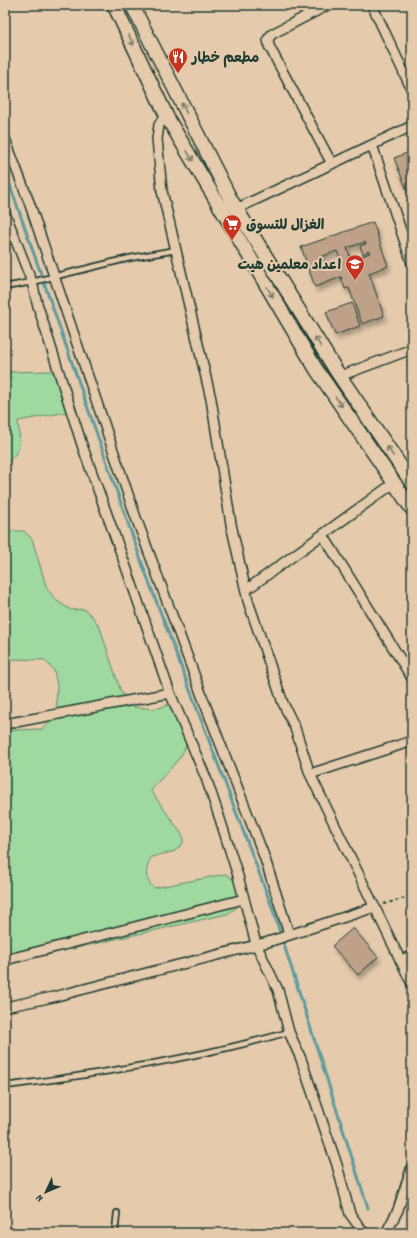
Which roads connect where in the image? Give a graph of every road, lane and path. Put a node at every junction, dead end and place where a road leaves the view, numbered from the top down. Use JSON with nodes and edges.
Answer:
{"nodes":[{"id":1,"x":114,"y":5,"type":"edge"},
{"id":2,"x":132,"y":5,"type":"edge"},
{"id":3,"x":328,"y":5,"type":"edge"},
{"id":4,"x":372,"y":5,"type":"edge"},
{"id":5,"x":312,"y":8,"type":"edge"},
{"id":6,"x":161,"y":61,"type":"junction"},
{"id":7,"x":145,"y":70,"type":"junction"},
{"id":8,"x":412,"y":90,"type":"edge"},
{"id":9,"x":166,"y":114,"type":"junction"},
{"id":10,"x":412,"y":126,"type":"edge"},
{"id":11,"x":5,"y":139,"type":"edge"},
{"id":12,"x":372,"y":145,"type":"junction"},
{"id":13,"x":332,"y":164,"type":"junction"},
{"id":14,"x":236,"y":209,"type":"junction"},
{"id":15,"x":5,"y":213,"type":"edge"},
{"id":16,"x":176,"y":250,"type":"junction"},
{"id":17,"x":412,"y":263,"type":"edge"},
{"id":18,"x":54,"y":277,"type":"junction"},
{"id":19,"x":32,"y":282,"type":"junction"},
{"id":20,"x":5,"y":288,"type":"edge"},
{"id":21,"x":412,"y":349,"type":"edge"},
{"id":22,"x":340,"y":376,"type":"junction"},
{"id":23,"x":394,"y":483,"type":"junction"},
{"id":24,"x":412,"y":483,"type":"edge"},
{"id":25,"x":412,"y":509,"type":"edge"},
{"id":26,"x":323,"y":534,"type":"junction"},
{"id":27,"x":246,"y":590,"type":"junction"},
{"id":28,"x":412,"y":678,"type":"edge"},
{"id":29,"x":170,"y":693,"type":"junction"},
{"id":30,"x":5,"y":724,"type":"edge"},
{"id":31,"x":412,"y":742,"type":"edge"},
{"id":32,"x":310,"y":774,"type":"junction"},
{"id":33,"x":412,"y":896,"type":"edge"},
{"id":34,"x":244,"y":899,"type":"junction"},
{"id":35,"x":375,"y":907,"type":"junction"},
{"id":36,"x":287,"y":935,"type":"junction"},
{"id":37,"x":256,"y":944,"type":"junction"},
{"id":38,"x":412,"y":956,"type":"edge"},
{"id":39,"x":5,"y":960,"type":"edge"},
{"id":40,"x":400,"y":960,"type":"junction"},
{"id":41,"x":412,"y":984,"type":"edge"},
{"id":42,"x":5,"y":1007,"type":"edge"},
{"id":43,"x":290,"y":1032,"type":"junction"},
{"id":44,"x":5,"y":1086,"type":"edge"},
{"id":45,"x":412,"y":1166,"type":"edge"},
{"id":46,"x":117,"y":1213,"type":"dead end"},
{"id":47,"x":115,"y":1233,"type":"edge"},
{"id":48,"x":364,"y":1233,"type":"edge"},
{"id":49,"x":386,"y":1233,"type":"edge"}],
"edges":[{"from":1,"to":7,"type":"main road","one_way":true},
{"from":2,"to":6,"type":"main road"},
{"from":3,"to":5,"type":"street"},
{"from":4,"to":8,"type":"street"},
{"from":5,"to":13,"type":"street"},
{"from":6,"to":7,"type":"main road"},
{"from":14,"to":6,"type":"main road","one_way":true},
{"from":7,"to":9,"type":"main road"},
{"from":9,"to":16,"type":"street"},
{"from":9,"to":23,"type":"main road","one_way":true},
{"from":10,"to":12,"type":"street"},
{"from":11,"to":18,"type":"street"},
{"from":12,"to":13,"type":"street"},
{"from":12,"to":17,"type":"street"},
{"from":13,"to":14,"type":"street"},
{"from":22,"to":14,"type":"main road","one_way":true},
{"from":15,"to":19,"type":"street"},
{"from":16,"to":18,"type":"lane"},
{"from":16,"to":27,"type":"street"},
{"from":18,"to":19,"type":"lane"},
{"from":18,"to":36,"type":"street"},
{"from":19,"to":20,"type":"lane"},
{"from":19,"to":29,"type":"street"},
{"from":21,"to":22,"type":"street"},
{"from":24,"to":22,"type":"main road","one_way":true},
{"from":23,"to":25,"type":"main road"},
{"from":23,"to":26,"type":"street"},
{"from":26,"to":27,"type":"street"},
{"from":26,"to":28,"type":"street"},
{"from":27,"to":32,"type":"street"},
{"from":29,"to":30,"type":"street"},
{"from":29,"to":34,"type":"street"},
{"from":31,"to":32,"type":"street"},
{"from":32,"to":35,"type":"street"},
{"from":33,"to":35,"type":"path"},
{"from":34,"to":37,"type":"street"},
{"from":34,"to":39,"type":"street"},
{"from":35,"to":36,"type":"street"},
{"from":35,"to":40,"type":"street"},
{"from":36,"to":37,"type":"street"},
{"from":37,"to":42,"type":"street"},
{"from":37,"to":43,"type":"street"},
{"from":38,"to":40,"type":"street"},
{"from":40,"to":41,"type":"street"},
{"from":43,"to":44,"type":"lane"},
{"from":43,"to":48,"type":"street"},
{"from":45,"to":49,"type":"street"},
{"from":46,"to":47,"type":"lane"}]}
